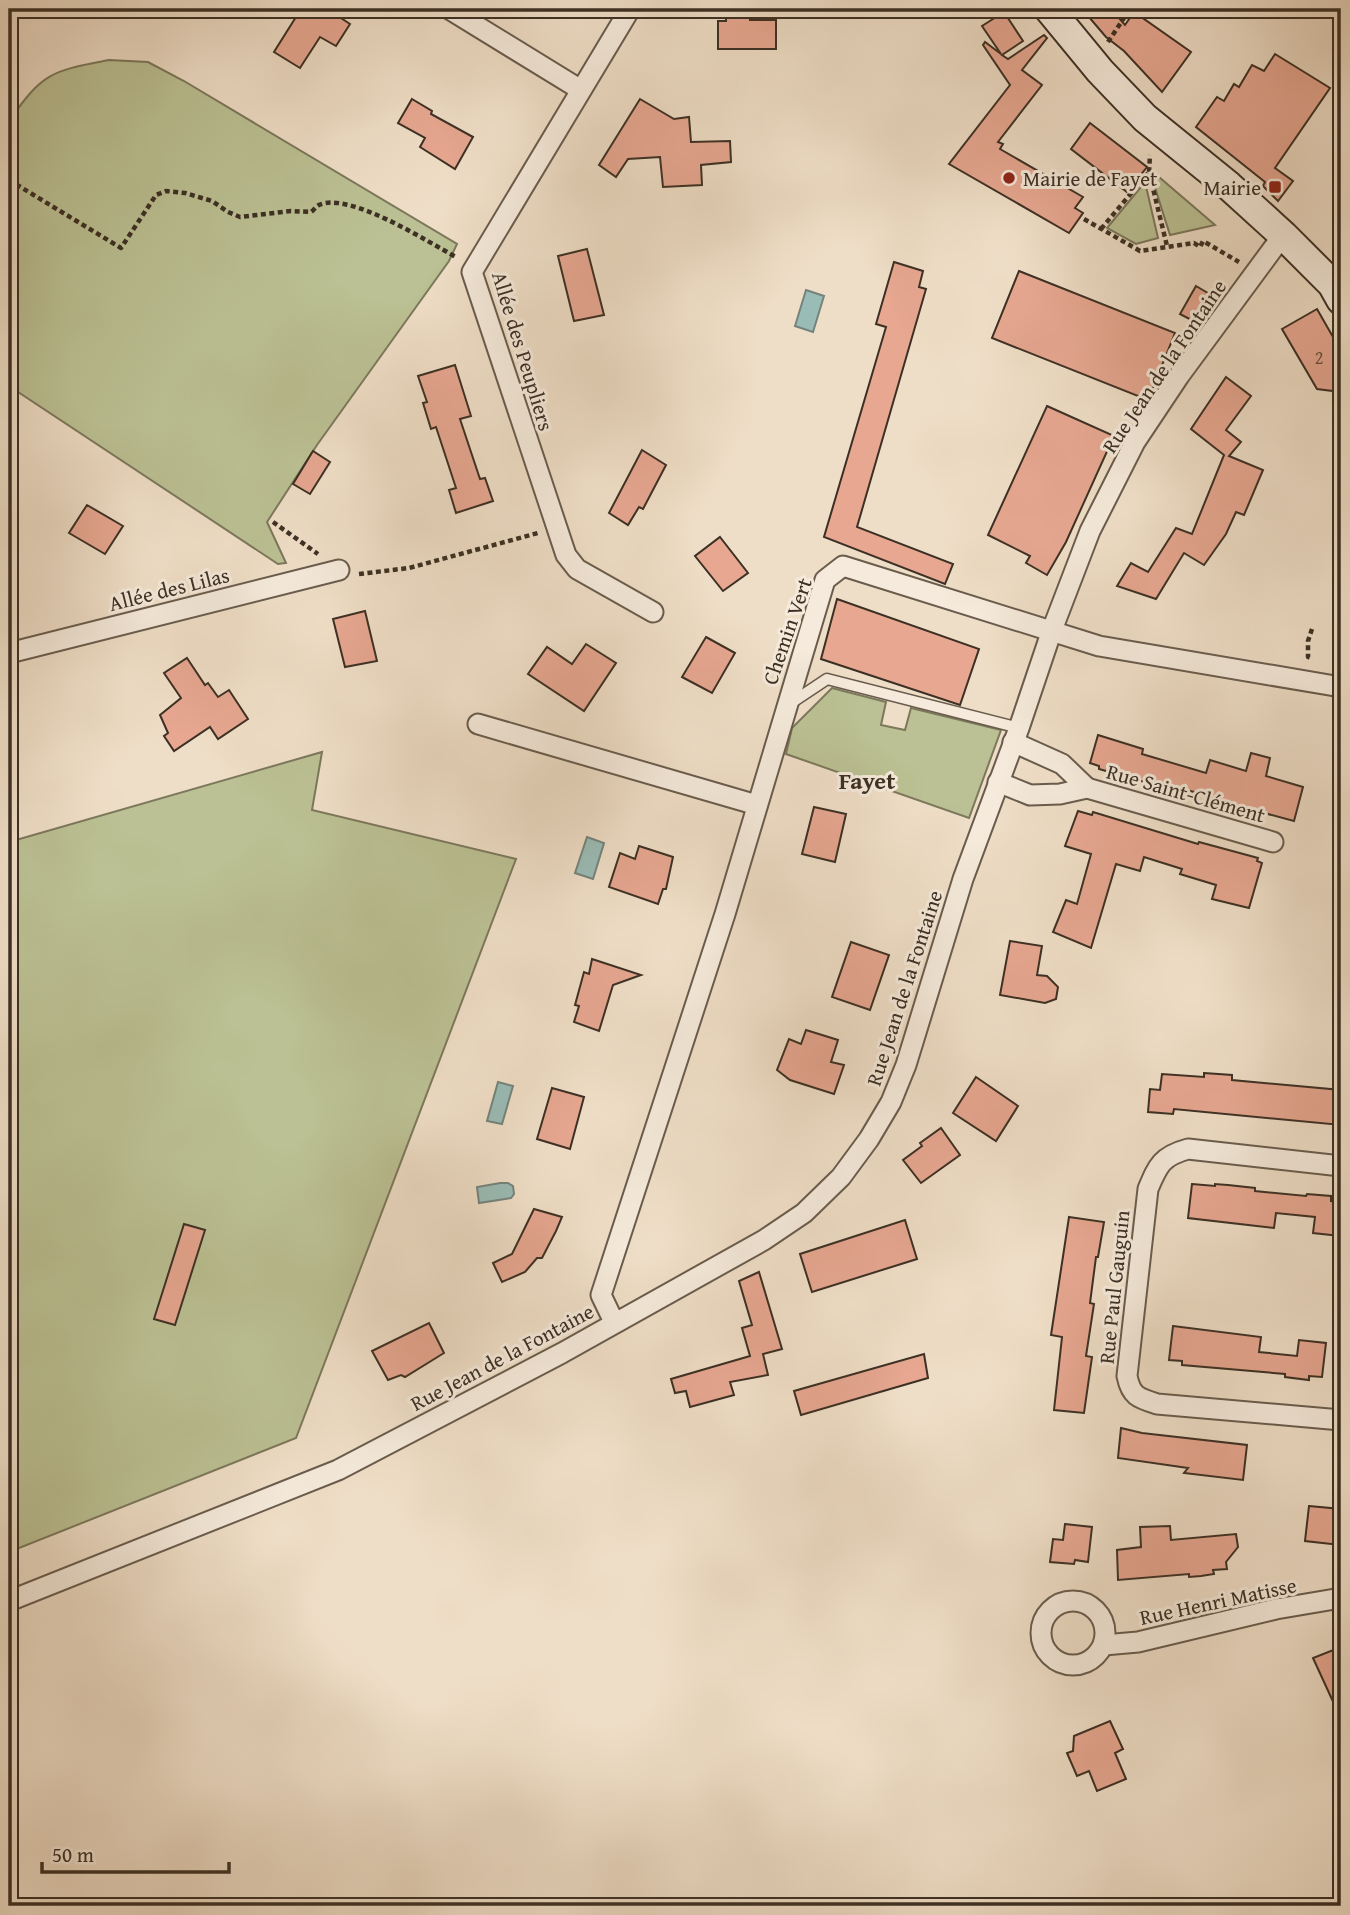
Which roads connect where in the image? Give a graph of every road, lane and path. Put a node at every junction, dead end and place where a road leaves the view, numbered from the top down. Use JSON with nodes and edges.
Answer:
{"nodes":[{"id":1,"x":449,"y":9,"type":"edge"},
{"id":2,"x":630,"y":9,"type":"edge"},
{"id":3,"x":1049,"y":9,"type":"edge"},
{"id":4,"x":1129,"y":9,"type":"edge"},
{"id":5,"x":1100,"y":71,"type":"junction"},
{"id":6,"x":581,"y":90,"type":"junction"},
{"id":7,"x":9,"y":180,"type":"edge"},
{"id":8,"x":1084,"y":219,"type":"dead end"},
{"id":9,"x":1101,"y":229,"type":"junction"},
{"id":10,"x":1283,"y":236,"type":"junction"},
{"id":11,"x":1167,"y":246,"type":"junction"},
{"id":12,"x":475,"y":268,"type":"junction"},
{"id":13,"x":1255,"y":271,"type":"junction"},
{"id":14,"x":1341,"y":300,"type":"edge"},
{"id":15,"x":273,"y":522,"type":"dead end"},
{"id":16,"x":556,"y":528,"type":"junction"},
{"id":17,"x":339,"y":570,"type":"junction"},
{"id":18,"x":653,"y":612,"type":"dead end"},
{"id":19,"x":1312,"y":629,"type":"dead end"},
{"id":20,"x":1052,"y":630,"type":"junction"},
{"id":21,"x":9,"y":653,"type":"edge"},
{"id":22,"x":1319,"y":662,"type":"dead end"},
{"id":23,"x":1341,"y":687,"type":"edge"},
{"id":24,"x":786,"y":706,"type":"junction"},
{"id":25,"x":478,"y":724,"type":"dead end"},
{"id":26,"x":1016,"y":735,"type":"junction"},
{"id":27,"x":998,"y":782,"type":"junction"},
{"id":28,"x":1087,"y":788,"type":"junction"},
{"id":29,"x":757,"y":805,"type":"junction"},
{"id":30,"x":1273,"y":842,"type":"dead end"},
{"id":31,"x":1341,"y":1166,"type":"edge"},
{"id":32,"x":614,"y":1322,"type":"junction"},
{"id":33,"x":1341,"y":1420,"type":"edge"},
{"id":34,"x":1341,"y":1598,"type":"edge"},
{"id":35,"x":9,"y":1601,"type":"edge"},
{"id":36,"x":1104,"y":1645,"type":"dead end"}],
"edges":[{"from":1,"to":6,"type":"street"},
{"from":2,"to":6,"type":"street","name":"Allée des Peupliers"},
{"from":3,"to":5,"type":"main road"},
{"from":4,"to":5,"type":"path"},
{"from":5,"to":10,"type":"main road"},
{"from":6,"to":12,"type":"street","name":"Allée des Peupliers"},
{"from":7,"to":12,"type":"path"},
{"from":8,"to":9,"type":"path"},
{"from":9,"to":11,"type":"path"},
{"from":9,"to":11,"type":"path"},
{"from":10,"to":13,"type":"street","name":"Rue Jean de la Fontaine"},
{"from":10,"to":14,"type":"main road"},
{"from":11,"to":13,"type":"path"},
{"from":12,"to":16,"type":"street","name":"Allée des Peupliers"},
{"from":13,"to":20,"type":"street","name":"Rue Jean de la Fontaine"},
{"from":15,"to":17,"type":"path"},
{"from":16,"to":17,"type":"path"},
{"from":16,"to":18,"type":"street","name":"Allée des Peupliers"},
{"from":17,"to":21,"type":"street","name":"Allée des Lilas"},
{"from":19,"to":22,"type":"path"},
{"from":20,"to":23,"type":"street"},
{"from":20,"to":24,"type":"street","name":"Chemin Vert"},
{"from":20,"to":26,"type":"street","name":"Rue Jean de la Fontaine"},
{"from":24,"to":26,"type":"lane"},
{"from":24,"to":29,"type":"street","name":"Chemin Vert"},
{"from":25,"to":29,"type":"street"},
{"from":26,"to":27,"type":"street","name":"Rue Jean de la Fontaine"},
{"from":26,"to":28,"type":"street","name":"Rue Saint-Clément"},
{"from":27,"to":28,"type":"street","name":"Rue Saint-Clément"},
{"from":27,"to":32,"type":"street","name":"Rue Jean de la Fontaine"},
{"from":28,"to":30,"type":"street","name":"Rue Saint-Clément"},
{"from":29,"to":32,"type":"street","name":"Chemin Vert"},
{"from":31,"to":33,"type":"street","name":"Rue Paul Gauguin"},
{"from":32,"to":35,"type":"street","name":"Rue Jean de la Fontaine"},
{"from":34,"to":36,"type":"street","name":"Rue Henri Matisse"}]}
